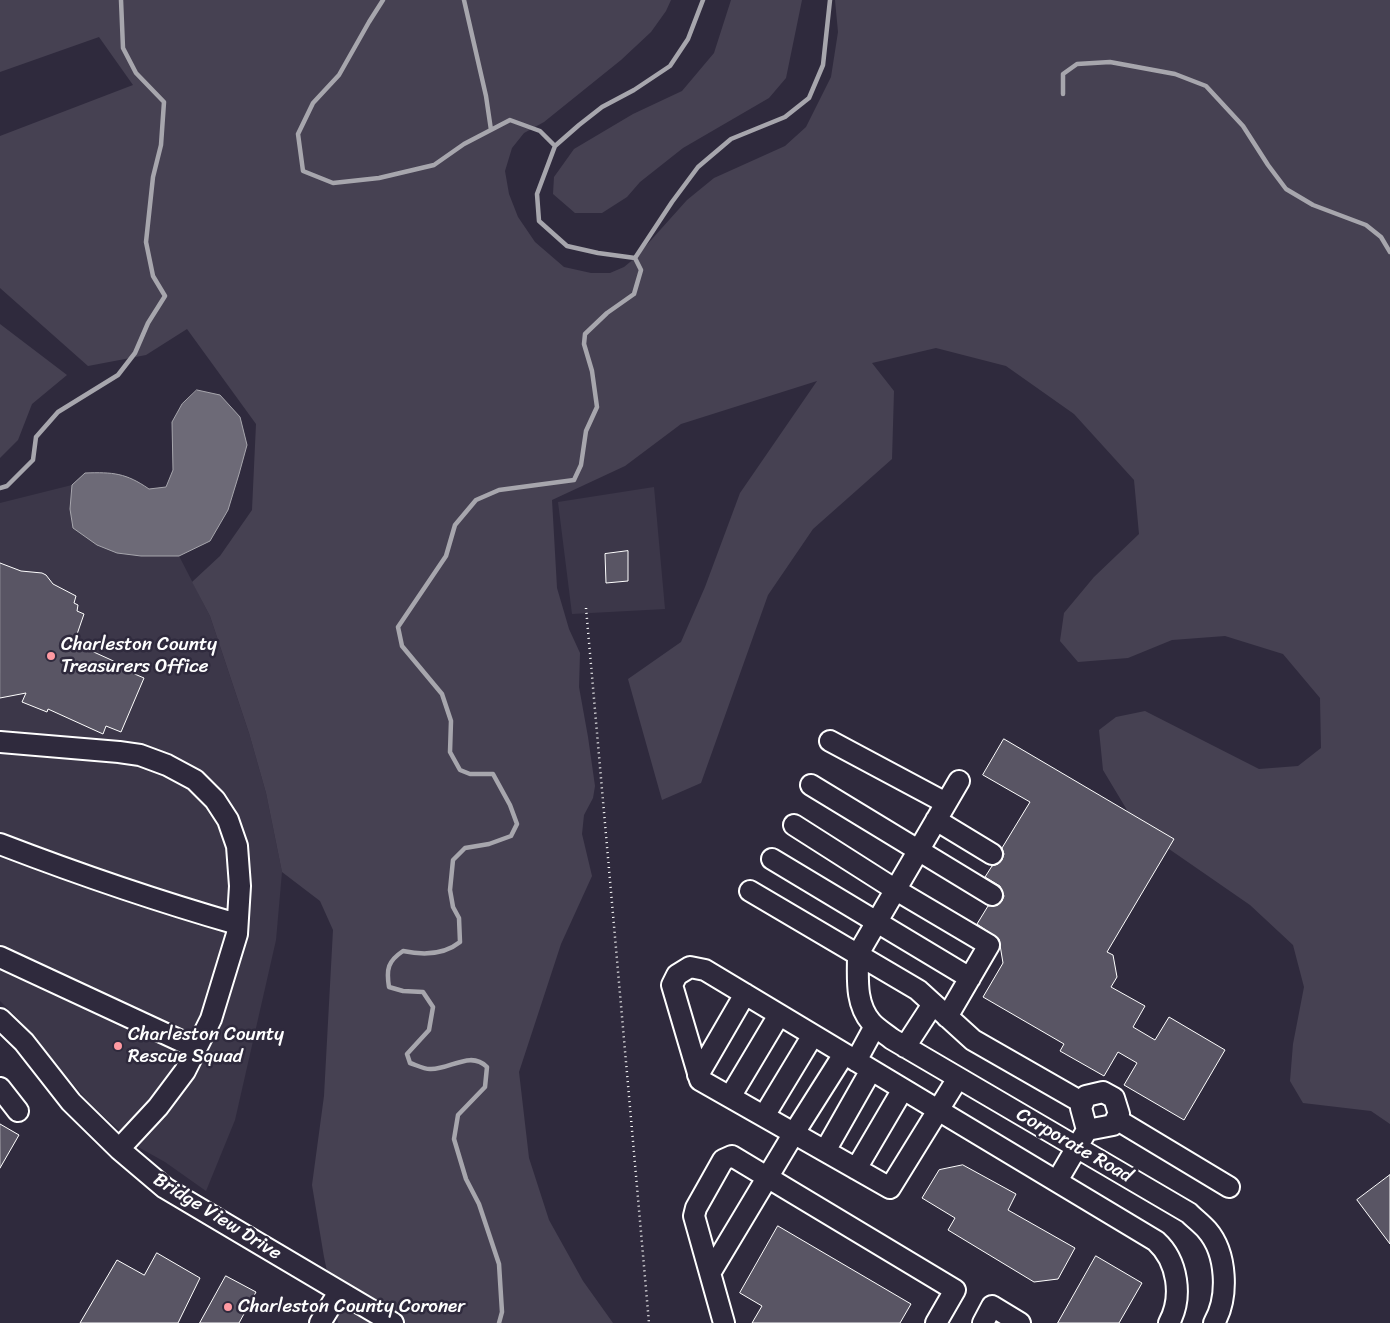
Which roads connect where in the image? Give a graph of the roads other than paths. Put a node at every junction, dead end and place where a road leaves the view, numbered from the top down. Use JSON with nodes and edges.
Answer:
{"nodes":[{"id":1,"x":830,"y":741,"type":"dead end"},
{"id":2,"x":1,"y":746,"type":"edge"},
{"id":3,"x":959,"y":781,"type":"dead end"},
{"id":4,"x":811,"y":785,"type":"dead end"},
{"id":5,"x":941,"y":812,"type":"junction"},
{"id":6,"x":794,"y":826,"type":"dead end"},
{"id":7,"x":0,"y":844,"type":"edge"},
{"id":8,"x":919,"y":849,"type":"junction"},
{"id":9,"x":992,"y":854,"type":"dead end"},
{"id":10,"x":772,"y":859,"type":"dead end"},
{"id":11,"x":896,"y":890,"type":"junction"},
{"id":12,"x":750,"y":892,"type":"dead end"},
{"id":13,"x":992,"y":894,"type":"dead end"},
{"id":14,"x":876,"y":923,"type":"junction"},
{"id":15,"x":237,"y":924,"type":"junction"},
{"id":16,"x":858,"y":954,"type":"junction"},
{"id":17,"x":0,"y":957,"type":"edge"},
{"id":18,"x":970,"y":978,"type":"junction"},
{"id":19,"x":745,"y":994,"type":"junction"},
{"id":20,"x":940,"y":1010,"type":"junction"},
{"id":21,"x":779,"y":1015,"type":"junction"},
{"id":22,"x":875,"y":1026,"type":"junction"},
{"id":23,"x":4,"y":1030,"type":"edge"},
{"id":24,"x":813,"y":1035,"type":"junction"},
{"id":25,"x":905,"y":1047,"type":"junction"},
{"id":26,"x":196,"y":1048,"type":"junction"},
{"id":27,"x":857,"y":1062,"type":"junction"},
{"id":28,"x":698,"y":1075,"type":"junction"},
{"id":29,"x":958,"y":1078,"type":"junction"},
{"id":30,"x":0,"y":1088,"type":"edge"},
{"id":31,"x":904,"y":1089,"type":"junction"},
{"id":32,"x":730,"y":1097,"type":"junction"},
{"id":33,"x":1083,"y":1103,"type":"junction"},
{"id":34,"x":938,"y":1110,"type":"junction"},
{"id":35,"x":18,"y":1111,"type":"dead end"},
{"id":36,"x":764,"y":1116,"type":"junction"},
{"id":37,"x":1116,"y":1119,"type":"junction"},
{"id":38,"x":1087,"y":1130,"type":"junction"},
{"id":39,"x":794,"y":1133,"type":"junction"},
{"id":40,"x":1076,"y":1147,"type":"junction"},
{"id":41,"x":119,"y":1149,"type":"junction"},
{"id":42,"x":825,"y":1151,"type":"junction"},
{"id":43,"x":856,"y":1169,"type":"junction"},
{"id":44,"x":768,"y":1177,"type":"junction"},
{"id":45,"x":1057,"y":1181,"type":"junction"},
{"id":46,"x":1229,"y":1187,"type":"dead end"},
{"id":47,"x":710,"y":1273,"type":"junction"},
{"id":48,"x":339,"y":1292,"type":"junction"},
{"id":49,"x":1217,"y":1322,"type":"edge"},
{"id":50,"x":320,"y":1323,"type":"edge"},
{"id":51,"x":393,"y":1323,"type":"edge"},
{"id":52,"x":724,"y":1323,"type":"edge"},
{"id":53,"x":936,"y":1323,"type":"edge"},
{"id":54,"x":983,"y":1323,"type":"edge"},
{"id":55,"x":1020,"y":1323,"type":"edge"},
{"id":56,"x":1169,"y":1323,"type":"edge"}],
"edges":[{"from":1,"to":5,"type":"street"},
{"from":2,"to":15,"type":"street"},
{"from":3,"to":5,"type":"street"},
{"from":4,"to":8,"type":"street"},
{"from":5,"to":8,"type":"street"},
{"from":5,"to":9,"type":"street"},
{"from":6,"to":11,"type":"street"},
{"from":7,"to":15,"type":"street"},
{"from":8,"to":11,"type":"street"},
{"from":8,"to":13,"type":"street"},
{"from":10,"to":14,"type":"street"},
{"from":11,"to":14,"type":"street"},
{"from":11,"to":18,"type":"street"},
{"from":12,"to":16,"type":"street"},
{"from":14,"to":16,"type":"street"},
{"from":14,"to":18,"type":"street"},
{"from":15,"to":26,"type":"street"},
{"from":16,"to":20,"type":"street"},
{"from":16,"to":22,"type":"street","name":"Corporate Road"},
{"from":17,"to":26,"type":"street"},
{"from":18,"to":20,"type":"street"},
{"from":19,"to":21,"type":"street"},
{"from":19,"to":28,"type":"street"},
{"from":19,"to":28,"type":"street"},
{"from":20,"to":25,"type":"street"},
{"from":20,"to":33,"type":"street"},
{"from":21,"to":24,"type":"street"},
{"from":21,"to":32,"type":"street"},
{"from":22,"to":25,"type":"street","name":"Corporate Road"},
{"from":22,"to":27,"type":"street"},
{"from":23,"to":41,"type":"street","name":"Bridge View Drive"},
{"from":24,"to":27,"type":"street"},
{"from":24,"to":36,"type":"street"},
{"from":25,"to":29,"type":"street","name":"Corporate Road"},
{"from":26,"to":41,"type":"street"},
{"from":27,"to":31,"type":"street"},
{"from":27,"to":39,"type":"street"},
{"from":27,"to":42,"type":"street"},
{"from":28,"to":32,"type":"street"},
{"from":29,"to":34,"type":"street"},
{"from":29,"to":40,"type":"street","name":"Corporate Road"},
{"from":30,"to":35,"type":"street"},
{"from":31,"to":34,"type":"street"},
{"from":31,"to":43,"type":"street"},
{"from":32,"to":36,"type":"street"},
{"from":33,"to":37,"type":"street"},
{"from":33,"to":38,"type":"street"},
{"from":34,"to":43,"type":"street"},
{"from":34,"to":45,"type":"street"},
{"from":36,"to":39,"type":"street"},
{"from":37,"to":38,"type":"street"},
{"from":37,"to":46,"type":"street"},
{"from":38,"to":40,"type":"street"},
{"from":39,"to":42,"type":"street"},
{"from":39,"to":44,"type":"street"},
{"from":40,"to":45,"type":"street"},
{"from":40,"to":49,"type":"street","name":"Corporate Road"},
{"from":41,"to":48,"type":"street","name":"Bridge View Drive"},
{"from":42,"to":43,"type":"street"},
{"from":44,"to":47,"type":"street"},
{"from":44,"to":47,"type":"street"},
{"from":44,"to":53,"type":"street"},
{"from":45,"to":56,"type":"street"},
{"from":47,"to":52,"type":"street"},
{"from":48,"to":50,"type":"street"},
{"from":48,"to":51,"type":"street","name":"Bridge View Drive"},
{"from":54,"to":55,"type":"street"}]}
